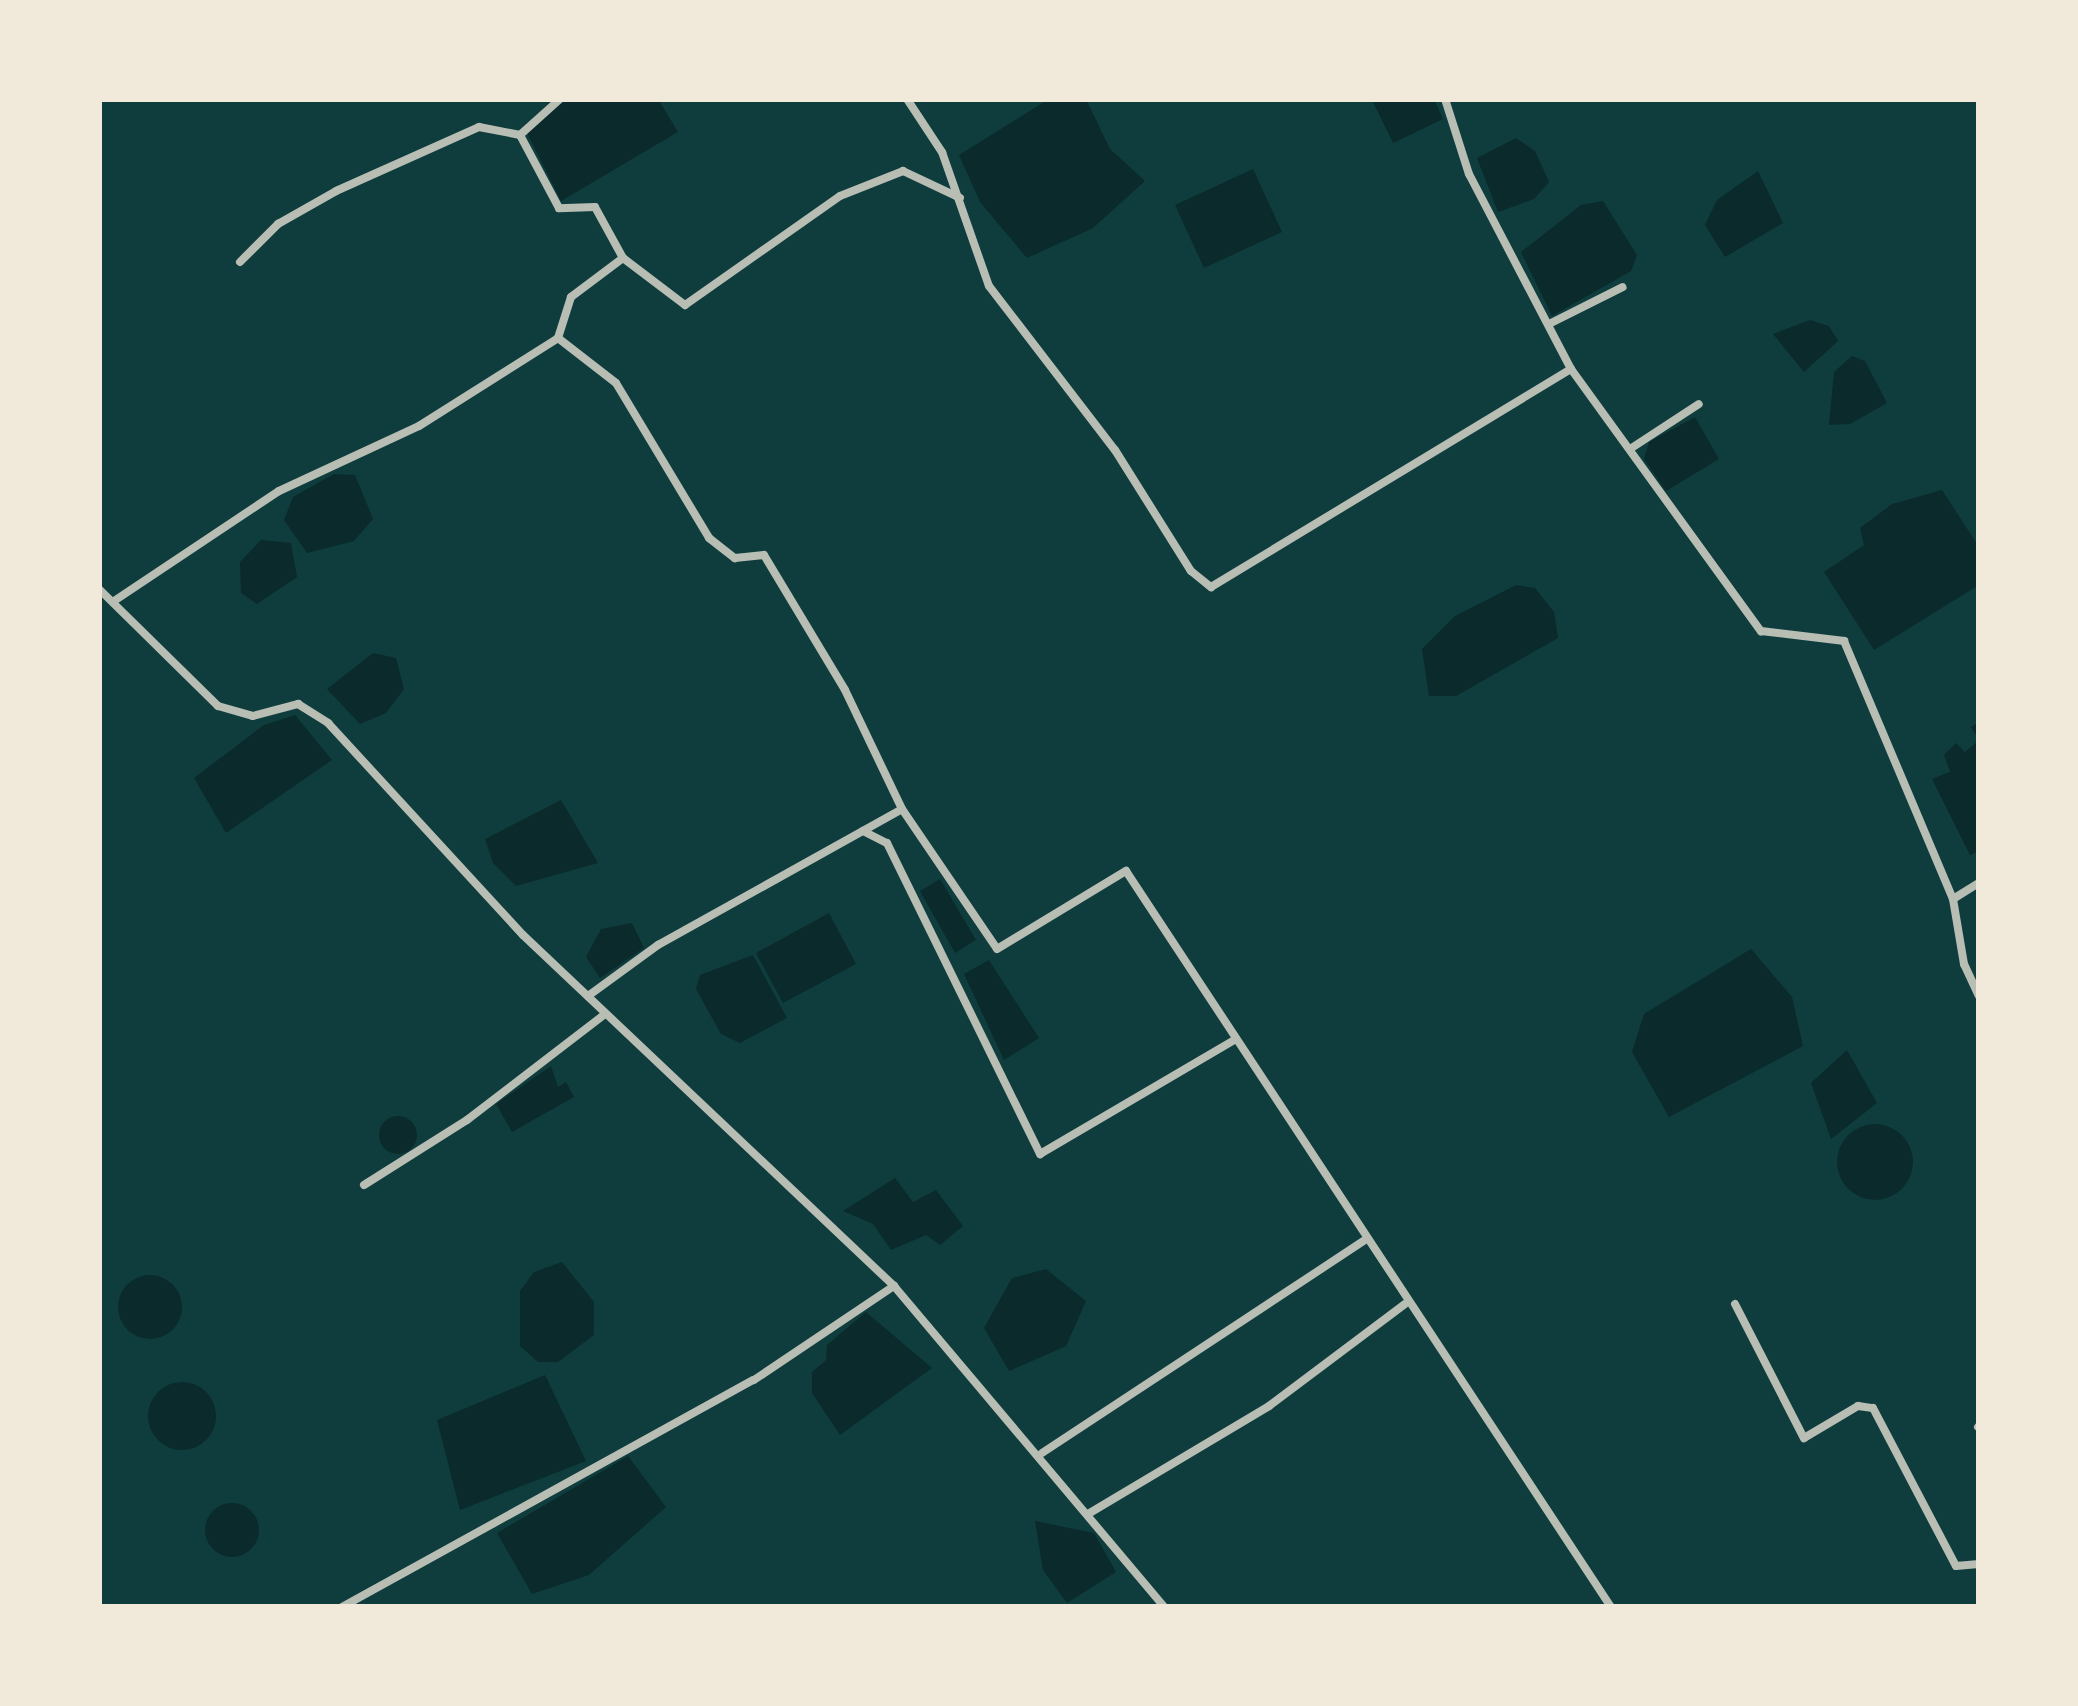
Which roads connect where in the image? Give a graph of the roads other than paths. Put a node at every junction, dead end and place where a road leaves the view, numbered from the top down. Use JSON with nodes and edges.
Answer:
{"nodes":[{"id":1,"x":560,"y":99,"type":"edge"},
{"id":2,"x":908,"y":99,"type":"edge"},
{"id":3,"x":1445,"y":99,"type":"edge"},
{"id":4,"x":520,"y":134,"type":"junction"},
{"id":5,"x":962,"y":199,"type":"junction"},
{"id":6,"x":623,"y":258,"type":"junction"},
{"id":7,"x":240,"y":262,"type":"dead end"},
{"id":8,"x":1623,"y":287,"type":"dead end"},
{"id":9,"x":1550,"y":323,"type":"junction"},
{"id":10,"x":558,"y":338,"type":"junction"},
{"id":11,"x":1571,"y":369,"type":"junction"},
{"id":12,"x":1699,"y":404,"type":"dead end"},
{"id":13,"x":1630,"y":448,"type":"junction"},
{"id":14,"x":99,"y":589,"type":"edge"},
{"id":15,"x":113,"y":602,"type":"junction"},
{"id":16,"x":902,"y":809,"type":"junction"},
{"id":17,"x":862,"y":831,"type":"junction"},
{"id":18,"x":1979,"y":883,"type":"edge"},
{"id":19,"x":1954,"y":899,"type":"junction"},
{"id":20,"x":588,"y":996,"type":"junction"},
{"id":21,"x":1979,"y":996,"type":"edge"},
{"id":22,"x":604,"y":1015,"type":"junction"},
{"id":23,"x":1235,"y":1039,"type":"junction"},
{"id":24,"x":364,"y":1185,"type":"dead end"},
{"id":25,"x":1365,"y":1240,"type":"junction"},
{"id":26,"x":894,"y":1286,"type":"junction"},
{"id":27,"x":1406,"y":1304,"type":"junction"},
{"id":28,"x":1736,"y":1304,"type":"dead end"},
{"id":29,"x":1042,"y":1453,"type":"junction"},
{"id":30,"x":1088,"y":1514,"type":"junction"},
{"id":31,"x":1979,"y":1564,"type":"edge"},
{"id":32,"x":343,"y":1607,"type":"edge"},
{"id":33,"x":1164,"y":1607,"type":"edge"},
{"id":34,"x":1611,"y":1607,"type":"edge"}],
"edges":[{"from":1,"to":4,"type":"street"},
{"from":2,"to":5,"type":"street"},
{"from":3,"to":9,"type":"street"},
{"from":4,"to":6,"type":"street"},
{"from":4,"to":7,"type":"street"},
{"from":5,"to":6,"type":"street"},
{"from":5,"to":11,"type":"street"},
{"from":6,"to":10,"type":"street"},
{"from":8,"to":9,"type":"street"},
{"from":9,"to":11,"type":"street"},
{"from":10,"to":15,"type":"street"},
{"from":10,"to":16,"type":"street"},
{"from":11,"to":13,"type":"street"},
{"from":12,"to":13,"type":"street"},
{"from":13,"to":19,"type":"street"},
{"from":14,"to":15,"type":"street"},
{"from":15,"to":20,"type":"street"},
{"from":16,"to":17,"type":"street"},
{"from":16,"to":23,"type":"street"},
{"from":17,"to":20,"type":"street"},
{"from":17,"to":23,"type":"street"},
{"from":18,"to":19,"type":"street"},
{"from":19,"to":21,"type":"street"},
{"from":20,"to":22,"type":"street"},
{"from":22,"to":24,"type":"street"},
{"from":22,"to":26,"type":"street"},
{"from":23,"to":25,"type":"street"},
{"from":25,"to":27,"type":"street"},
{"from":25,"to":29,"type":"street"},
{"from":26,"to":29,"type":"street"},
{"from":26,"to":32,"type":"street"},
{"from":27,"to":30,"type":"street"},
{"from":27,"to":34,"type":"street"},
{"from":28,"to":31,"type":"street"},
{"from":29,"to":30,"type":"street"},
{"from":30,"to":33,"type":"street"}]}
